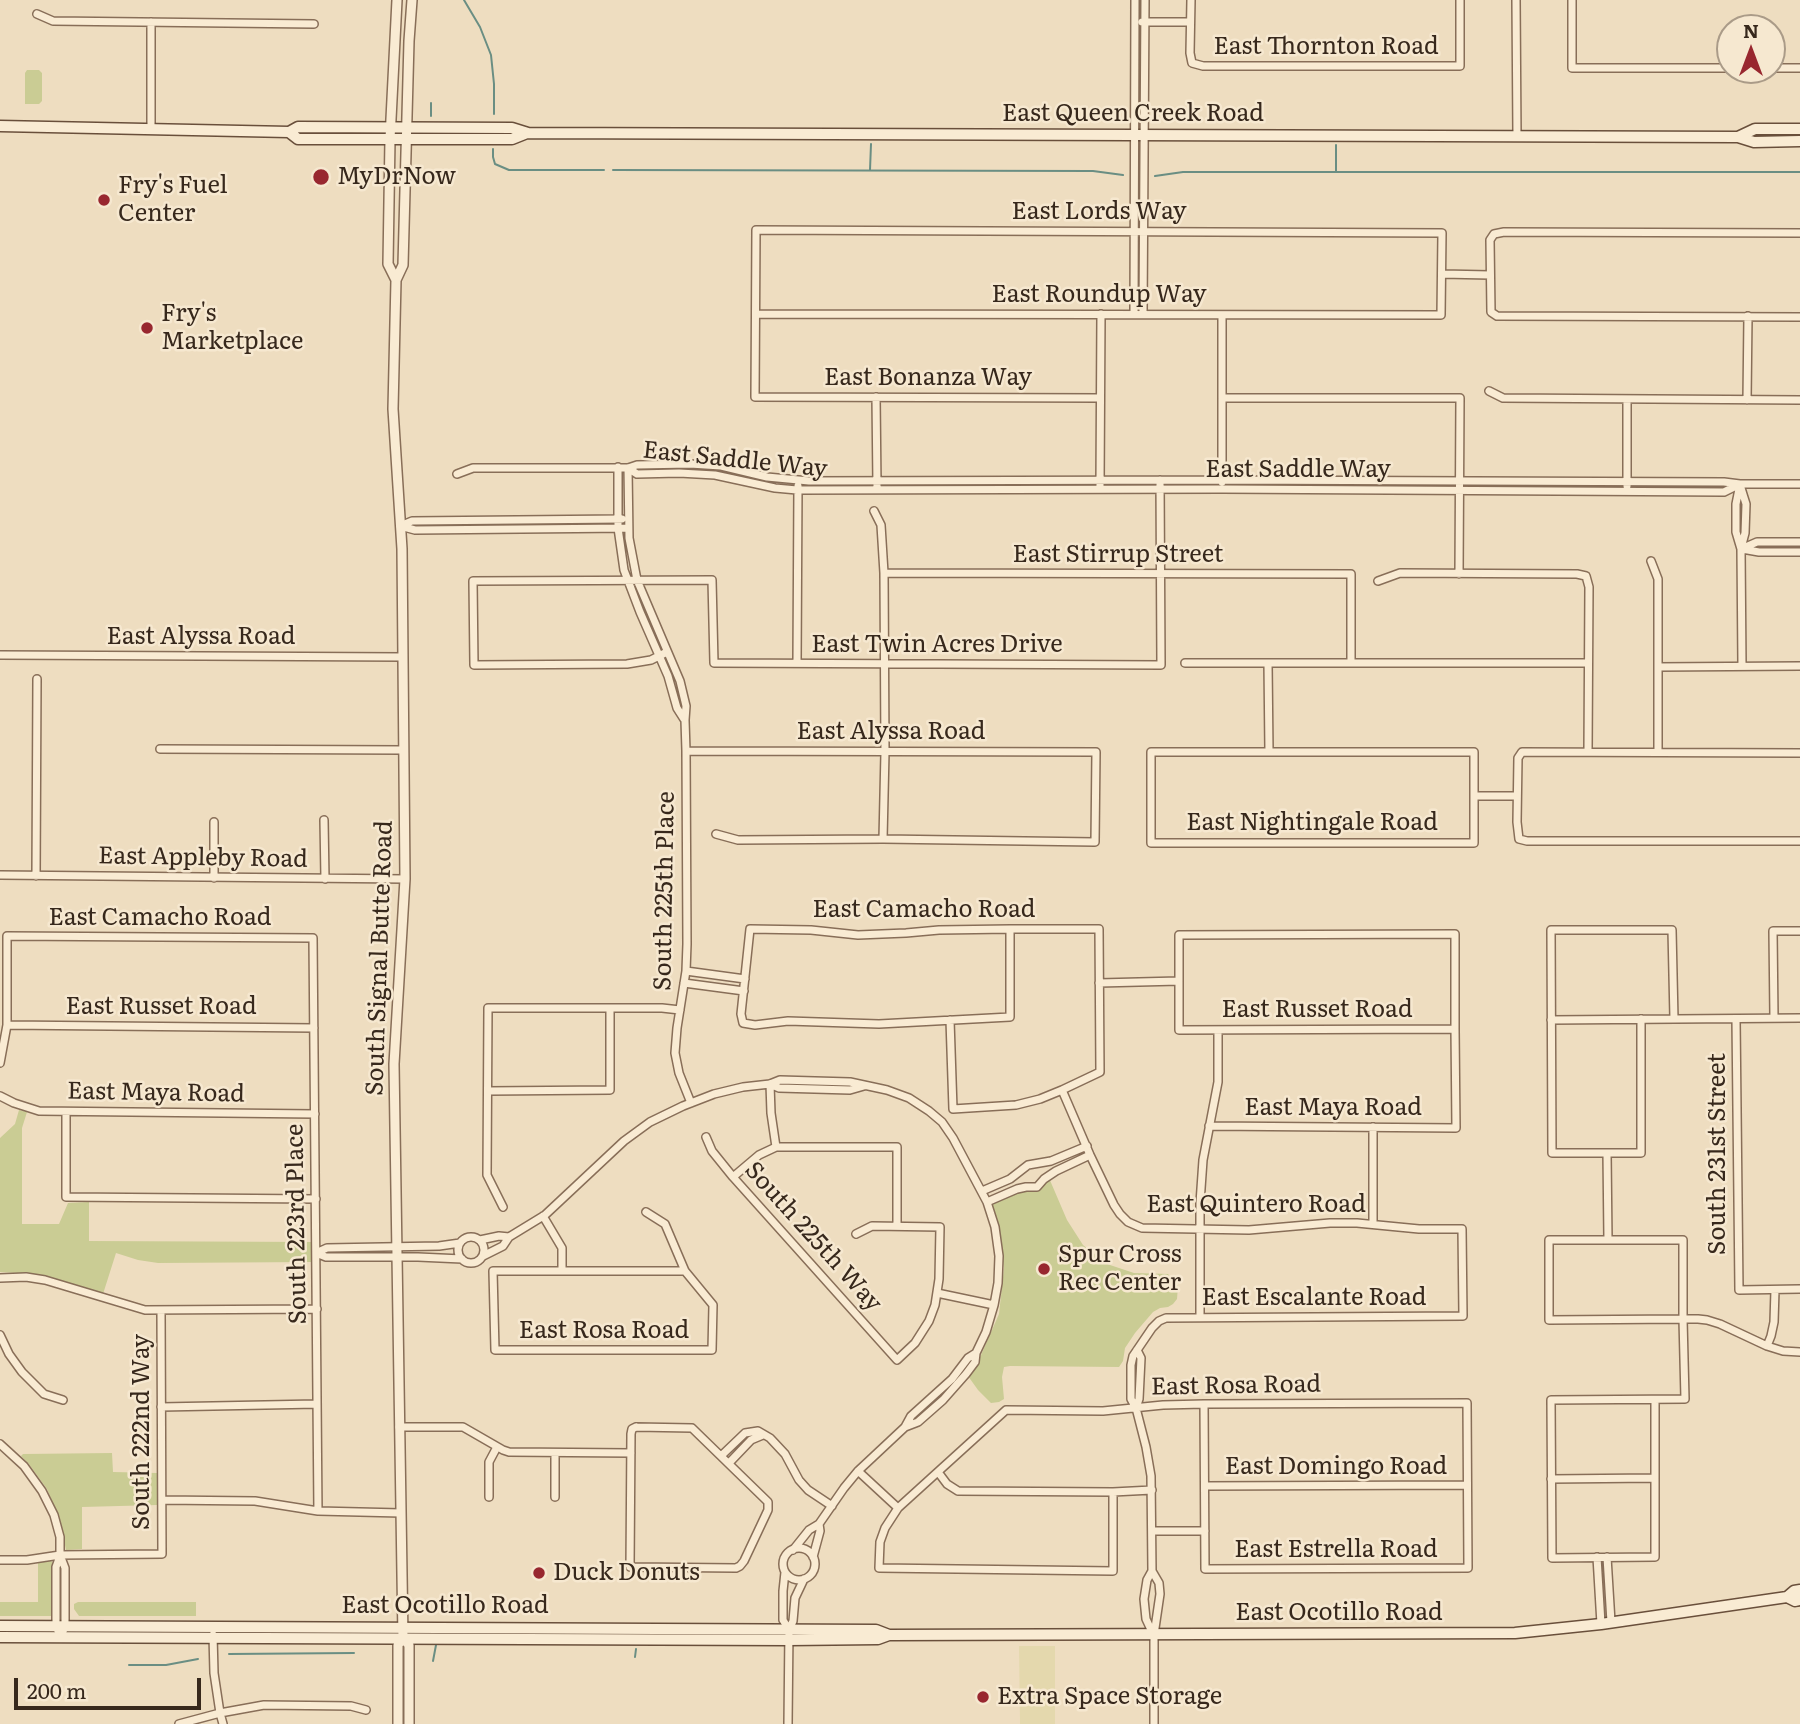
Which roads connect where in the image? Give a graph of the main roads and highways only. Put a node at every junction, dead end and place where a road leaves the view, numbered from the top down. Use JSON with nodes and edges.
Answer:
{"nodes":[{"id":1,"x":0,"y":127,"type":"edge"},
{"id":2,"x":1800,"y":129,"type":"edge"},
{"id":3,"x":289,"y":132,"type":"junction"},
{"id":4,"x":528,"y":133,"type":"junction"},
{"id":5,"x":1738,"y":136,"type":"junction"},
{"id":6,"x":1800,"y":141,"type":"edge"},
{"id":7,"x":1800,"y":1590,"type":"edge"},
{"id":8,"x":1787,"y":1597,"type":"junction"},
{"id":9,"x":1800,"y":1601,"type":"edge"},
{"id":10,"x":0,"y":1626,"type":"edge"},
{"id":11,"x":213,"y":1632,"type":"junction"},
{"id":12,"x":0,"y":1637,"type":"edge"}],
"edges":[{"from":1,"to":3,"type":"main road","name":"East Queen Creek Road"},
{"from":2,"to":5,"type":"main road","name":"East Queen Creek Road"},
{"from":3,"to":4,"type":"main road","name":"East Queen Creek Road"},
{"from":3,"to":4,"type":"main road","name":"East Queen Creek Road"},
{"from":4,"to":5,"type":"main road","name":"East Queen Creek Road"},
{"from":5,"to":6,"type":"main road","name":"East Queen Creek Road"},
{"from":7,"to":8,"type":"main road"},
{"from":8,"to":9,"type":"main road"},
{"from":8,"to":11,"type":"main road","name":"East Ocotillo Road"},
{"from":10,"to":11,"type":"main road","name":"East Ocotillo Road"},
{"from":11,"to":12,"type":"main road","name":"East Ocotillo Road"}]}
